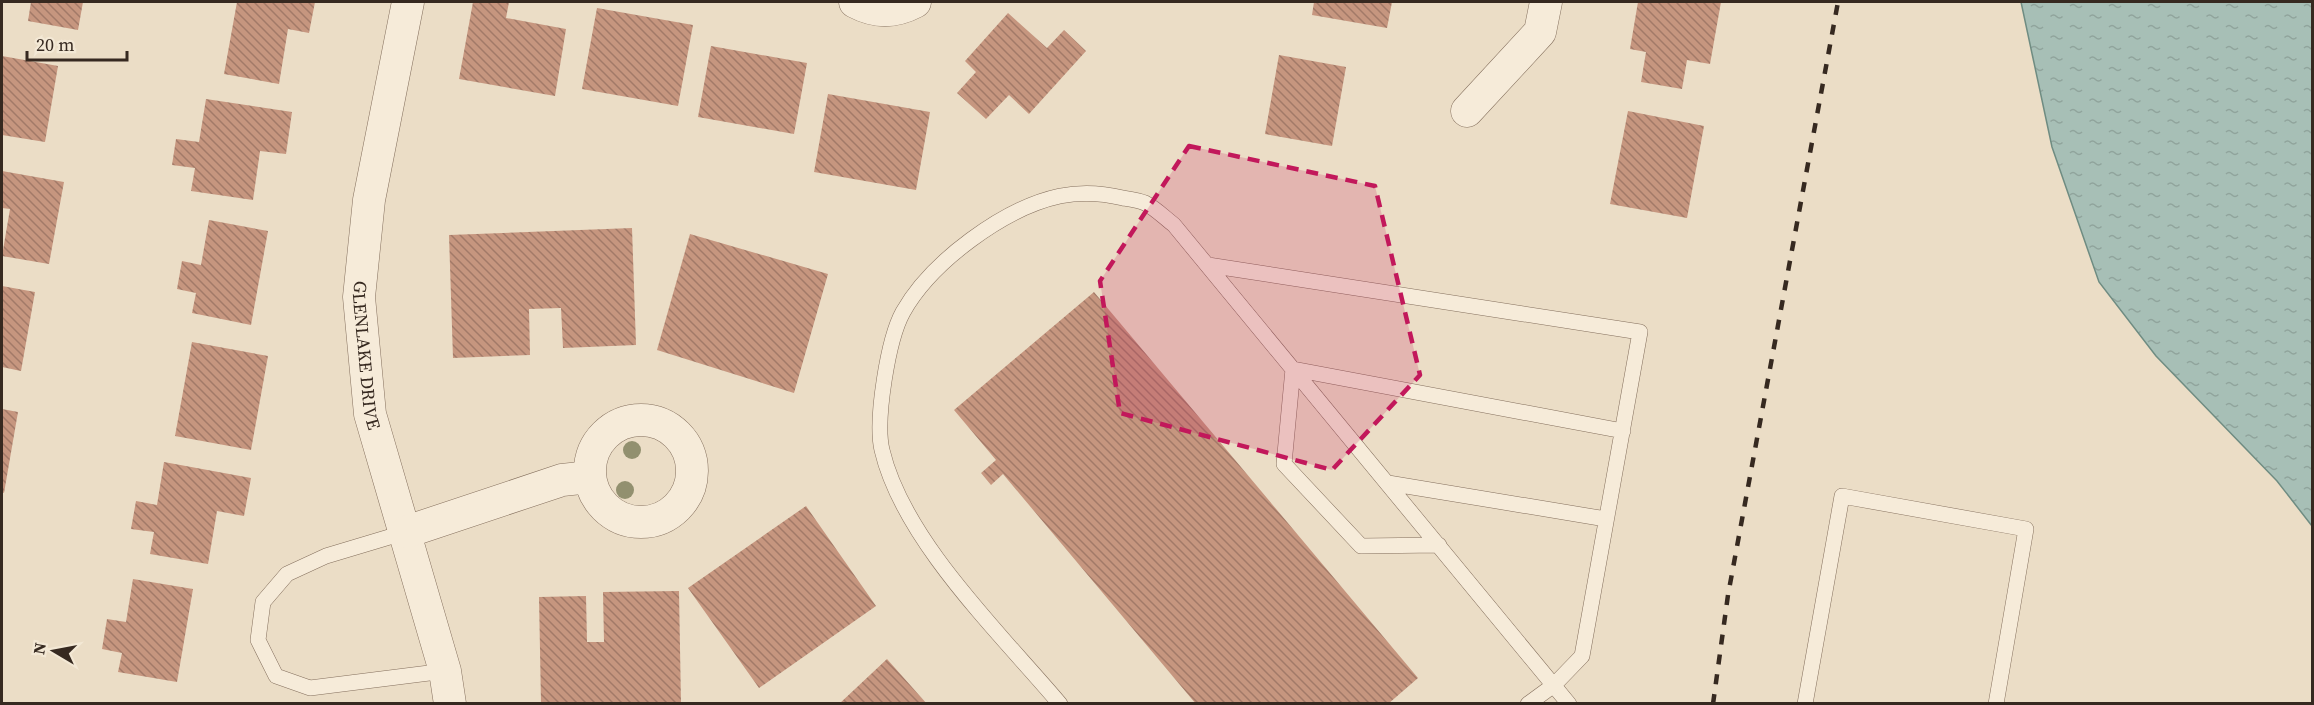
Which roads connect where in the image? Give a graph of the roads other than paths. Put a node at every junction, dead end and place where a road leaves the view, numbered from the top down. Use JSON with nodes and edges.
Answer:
{"nodes":[{"id":1,"x":408,"y":2,"type":"edge"},
{"id":2,"x":855,"y":2,"type":"edge"},
{"id":3,"x":915,"y":2,"type":"edge"},
{"id":4,"x":1546,"y":2,"type":"edge"},
{"id":5,"x":1467,"y":111,"type":"dead end"},
{"id":6,"x":1208,"y":265,"type":"junction"},
{"id":7,"x":1293,"y":369,"type":"junction"},
{"id":8,"x":1623,"y":431,"type":"junction"},
{"id":9,"x":590,"y":477,"type":"dead end"},
{"id":10,"x":1388,"y":483,"type":"junction"},
{"id":11,"x":1606,"y":519,"type":"junction"},
{"id":12,"x":406,"y":532,"type":"junction"},
{"id":13,"x":1439,"y":545,"type":"junction"},
{"id":14,"x":445,"y":670,"type":"junction"},
{"id":15,"x":1554,"y":685,"type":"junction"},
{"id":16,"x":450,"y":704,"type":"edge"},
{"id":17,"x":1060,"y":704,"type":"edge"},
{"id":18,"x":1528,"y":704,"type":"edge"},
{"id":19,"x":1569,"y":704,"type":"edge"},
{"id":20,"x":1805,"y":704,"type":"edge"},
{"id":21,"x":1996,"y":704,"type":"edge"}],
"edges":[{"from":1,"to":12,"type":"street","name":"GLENLAKE DRIVE"},
{"from":2,"to":3,"type":"street"},
{"from":4,"to":5,"type":"street"},
{"from":6,"to":7,"type":"lane"},
{"from":6,"to":8,"type":"lane"},
{"from":6,"to":17,"type":"lane"},
{"from":7,"to":8,"type":"lane"},
{"from":7,"to":10,"type":"lane"},
{"from":7,"to":13,"type":"lane"},
{"from":8,"to":11,"type":"lane"},
{"from":9,"to":12,"type":"street"},
{"from":10,"to":11,"type":"lane"},
{"from":10,"to":13,"type":"lane"},
{"from":11,"to":15,"type":"lane"},
{"from":12,"to":14,"type":"street","name":"GLENLAKE DRIVE"},
{"from":12,"to":14,"type":"lane"},
{"from":13,"to":15,"type":"lane"},
{"from":14,"to":16,"type":"street","name":"GLENLAKE DRIVE"},
{"from":15,"to":18,"type":"lane"},
{"from":15,"to":19,"type":"lane"},
{"from":20,"to":21,"type":"lane"}]}
